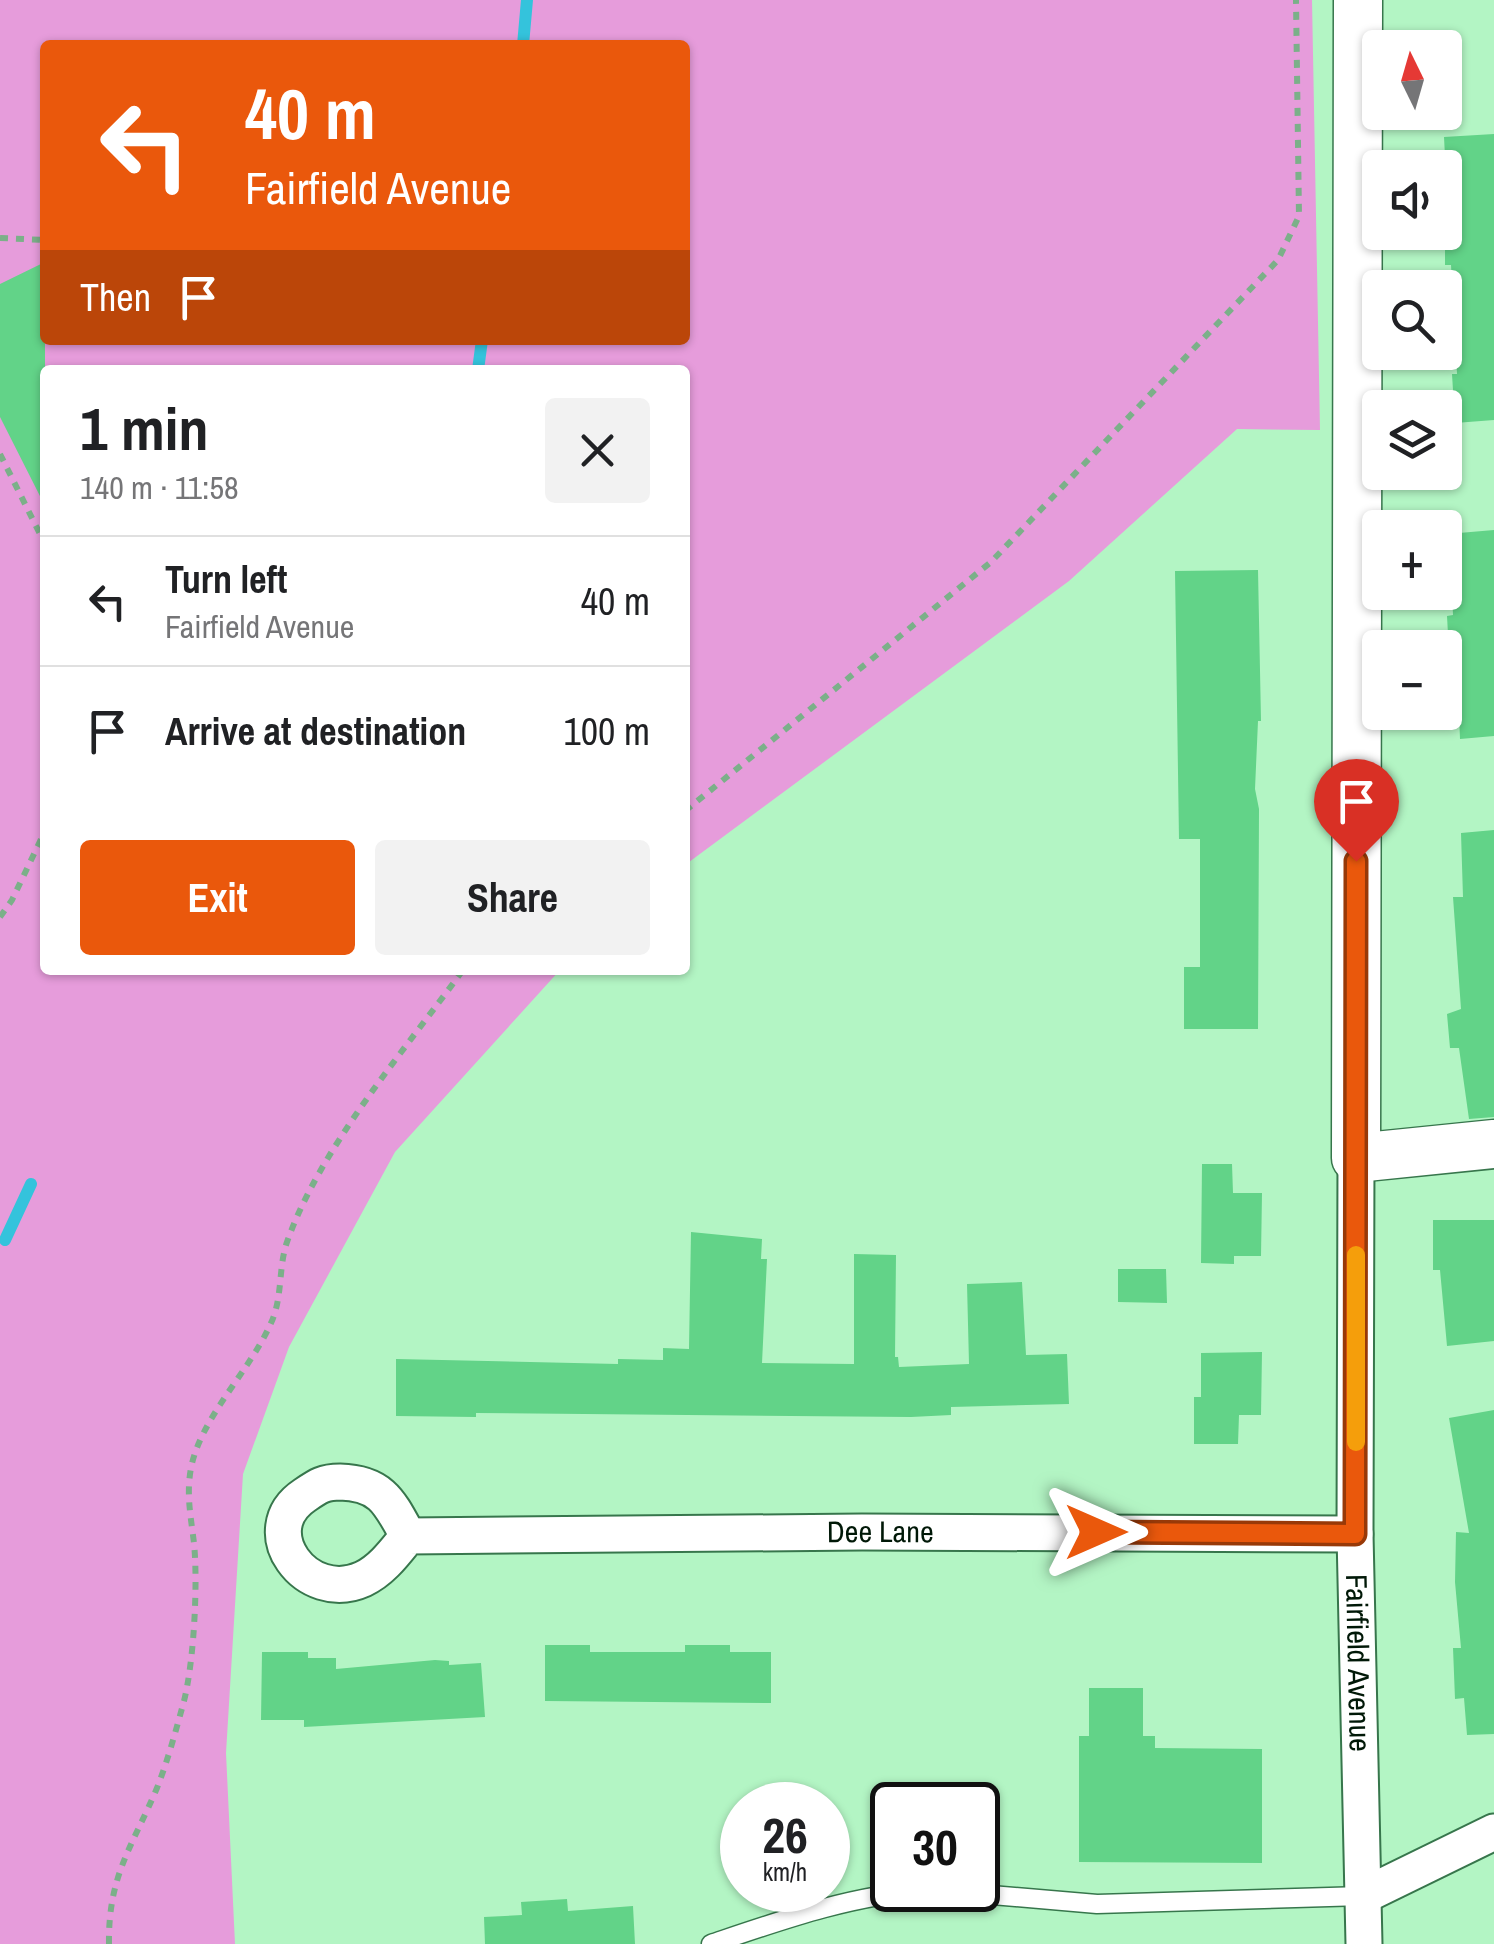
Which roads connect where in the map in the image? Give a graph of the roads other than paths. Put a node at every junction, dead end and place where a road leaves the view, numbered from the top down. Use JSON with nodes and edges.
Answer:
{"nodes":[{"id":1,"x":1358,"y":0,"type":"edge"},
{"id":2,"x":1494,"y":1144,"type":"edge"},
{"id":3,"x":1356,"y":1158,"type":"junction"},
{"id":4,"x":1355,"y":1534,"type":"junction"},
{"id":5,"x":408,"y":1536,"type":"dead end"},
{"id":6,"x":1494,"y":1832,"type":"edge"},
{"id":7,"x":1000,"y":1894,"type":"edge"},
{"id":8,"x":1364,"y":1896,"type":"junction"},
{"id":9,"x":870,"y":1897,"type":"edge"},
{"id":10,"x":711,"y":1944,"type":"edge"},
{"id":11,"x":1364,"y":1944,"type":"edge"}],
"edges":[{"from":1,"to":3,"type":"street","name":"Fairfield Avenue"},
{"from":2,"to":3,"type":"street"},
{"from":3,"to":4,"type":"street","name":"Fairfield Avenue"},
{"from":4,"to":5,"type":"street","name":"Dee Lane"},
{"from":4,"to":8,"type":"street","name":"Fairfield Avenue"},
{"from":6,"to":8,"type":"street"},
{"from":7,"to":8,"type":"lane"},
{"from":8,"to":11,"type":"street","name":"Fairfield Avenue"},
{"from":9,"to":10,"type":"lane"}]}
